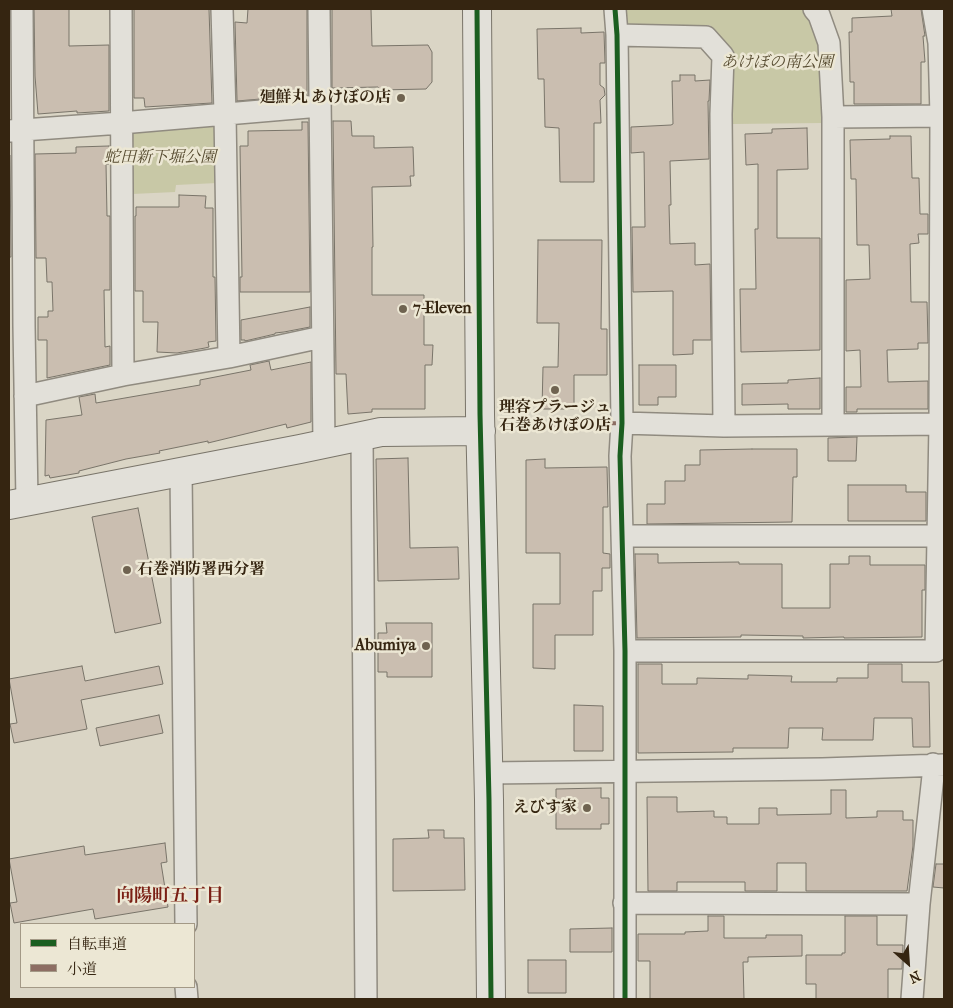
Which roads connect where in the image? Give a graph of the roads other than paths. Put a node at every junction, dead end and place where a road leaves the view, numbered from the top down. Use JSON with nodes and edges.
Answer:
{"nodes":[{"id":1,"x":22,"y":9,"type":"edge"},
{"id":2,"x":121,"y":9,"type":"edge"},
{"id":3,"x":222,"y":9,"type":"edge"},
{"id":4,"x":319,"y":9,"type":"edge"},
{"id":5,"x":477,"y":9,"type":"edge"},
{"id":6,"x":615,"y":9,"type":"edge"},
{"id":7,"x":814,"y":9,"type":"edge"},
{"id":8,"x":932,"y":9,"type":"edge"},
{"id":9,"x":617,"y":36,"type":"junction"},
{"id":10,"x":320,"y":106,"type":"junction"},
{"id":11,"x":225,"y":114,"type":"junction"},
{"id":12,"x":942,"y":116,"type":"edge"},
{"id":13,"x":833,"y":117,"type":"junction"},
{"id":14,"x":121,"y":123,"type":"junction"},
{"id":15,"x":16,"y":130,"type":"edge"},
{"id":16,"x":17,"y":327,"type":"edge"},
{"id":17,"x":322,"y":337,"type":"junction"},
{"id":18,"x":229,"y":357,"type":"junction"},
{"id":19,"x":123,"y":375,"type":"junction"},
{"id":20,"x":26,"y":396,"type":"junction"},
{"id":21,"x":622,"y":424,"type":"junction"},
{"id":22,"x":942,"y":424,"type":"edge"},
{"id":23,"x":833,"y":425,"type":"junction"},
{"id":24,"x":724,"y":426,"type":"junction"},
{"id":25,"x":481,"y":431,"type":"junction"},
{"id":26,"x":362,"y":436,"type":"junction"},
{"id":27,"x":324,"y":444,"type":"junction"},
{"id":28,"x":181,"y":472,"type":"junction"},
{"id":29,"x":18,"y":503,"type":"edge"},
{"id":30,"x":622,"y":536,"type":"junction"},
{"id":31,"x":938,"y":536,"type":"junction"},
{"id":32,"x":624,"y":651,"type":"junction"},
{"id":33,"x":939,"y":765,"type":"edge"},
{"id":34,"x":625,"y":771,"type":"junction"},
{"id":35,"x":488,"y":773,"type":"junction"},
{"id":36,"x":624,"y":903,"type":"junction"},
{"id":37,"x":919,"y":904,"type":"junction"},
{"id":38,"x":186,"y":923,"type":"edge"},
{"id":39,"x":366,"y":999,"type":"edge"},
{"id":40,"x":491,"y":999,"type":"edge"},
{"id":41,"x":626,"y":999,"type":"edge"},
{"id":42,"x":912,"y":999,"type":"edge"}],
"edges":[{"from":1,"to":15,"type":"street"},
{"from":2,"to":14,"type":"street"},
{"from":3,"to":11,"type":"street"},
{"from":4,"to":10,"type":"street"},
{"from":5,"to":25,"type":"street"},
{"from":6,"to":9,"type":"street"},
{"from":7,"to":13,"type":"street"},
{"from":8,"to":12,"type":"street"},
{"from":9,"to":21,"type":"street"},
{"from":9,"to":24,"type":"street"},
{"from":10,"to":11,"type":"street"},
{"from":10,"to":17,"type":"street"},
{"from":11,"to":14,"type":"street"},
{"from":11,"to":18,"type":"street"},
{"from":12,"to":13,"type":"street"},
{"from":12,"to":22,"type":"street"},
{"from":13,"to":23,"type":"street"},
{"from":14,"to":15,"type":"street"},
{"from":14,"to":19,"type":"street"},
{"from":15,"to":16,"type":"street"},
{"from":16,"to":20,"type":"street"},
{"from":17,"to":18,"type":"street"},
{"from":17,"to":27,"type":"street"},
{"from":18,"to":19,"type":"street"},
{"from":19,"to":20,"type":"street"},
{"from":20,"to":29,"type":"street"},
{"from":21,"to":24,"type":"street"},
{"from":21,"to":30,"type":"street"},
{"from":22,"to":23,"type":"street"},
{"from":22,"to":31,"type":"street"},
{"from":23,"to":24,"type":"street"},
{"from":25,"to":26,"type":"street"},
{"from":25,"to":35,"type":"street"},
{"from":26,"to":27,"type":"street"},
{"from":26,"to":39,"type":"street"},
{"from":27,"to":28,"type":"street"},
{"from":28,"to":29,"type":"street"},
{"from":28,"to":38,"type":"street"},
{"from":30,"to":31,"type":"street"},
{"from":30,"to":32,"type":"street"},
{"from":31,"to":32,"type":"street"},
{"from":32,"to":34,"type":"street"},
{"from":33,"to":34,"type":"street"},
{"from":33,"to":37,"type":"street"},
{"from":34,"to":35,"type":"street"},
{"from":34,"to":36,"type":"street"},
{"from":35,"to":40,"type":"street"},
{"from":36,"to":37,"type":"street"},
{"from":36,"to":41,"type":"street"},
{"from":37,"to":42,"type":"street"}]}
